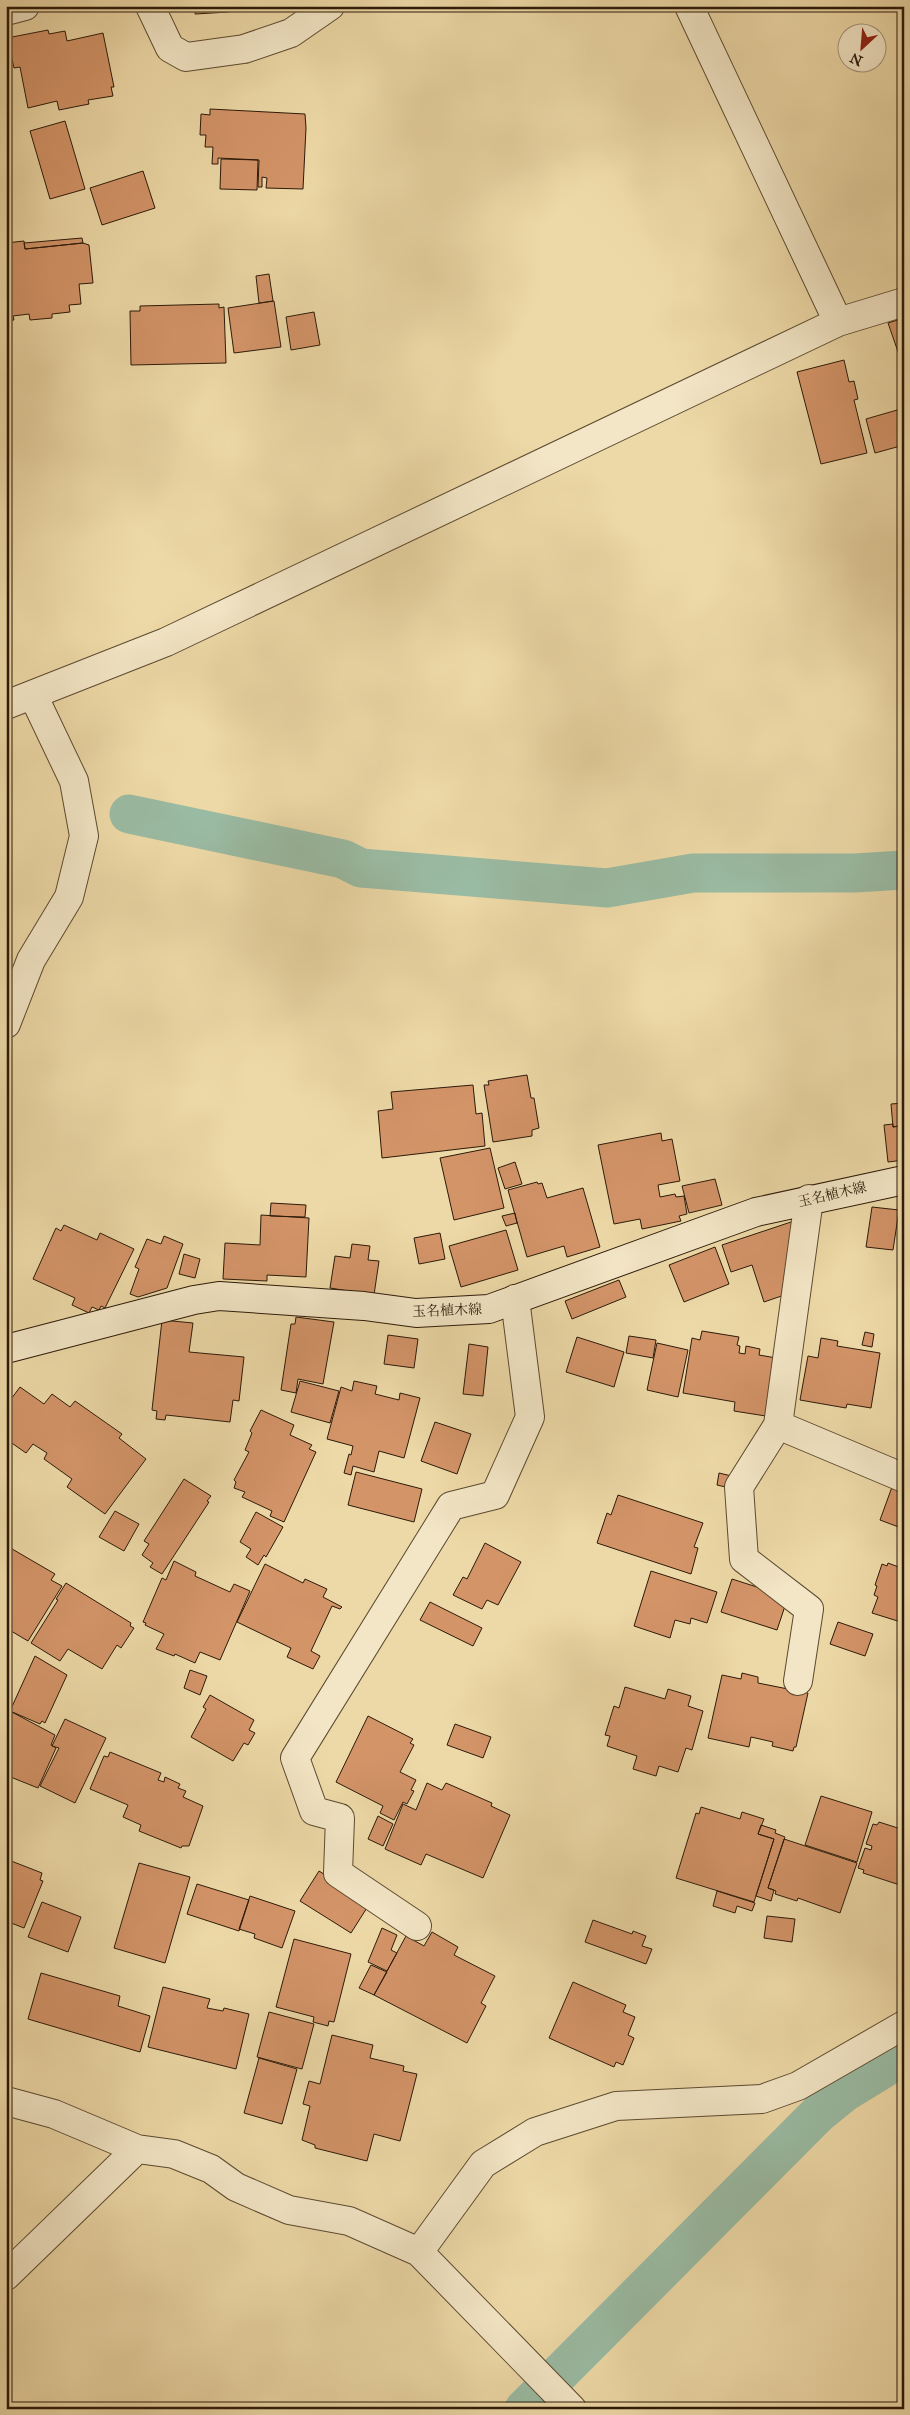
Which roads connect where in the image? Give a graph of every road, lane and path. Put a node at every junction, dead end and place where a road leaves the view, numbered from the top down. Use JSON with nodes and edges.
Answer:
{"nodes":[{"id":1,"x":25,"y":6,"type":"edge"},
{"id":2,"x":150,"y":6,"type":"edge"},
{"id":3,"x":330,"y":6,"type":"edge"},
{"id":4,"x":689,"y":6,"type":"edge"},
{"id":5,"x":6,"y":12,"type":"edge"},
{"id":6,"x":904,"y":302,"type":"edge"},
{"id":7,"x":838,"y":322,"type":"junction"},
{"id":8,"x":34,"y":695,"type":"junction"},
{"id":9,"x":6,"y":705,"type":"edge"},
{"id":10,"x":6,"y":1024,"type":"edge"},
{"id":11,"x":904,"y":1180,"type":"edge"},
{"id":12,"x":809,"y":1199,"type":"junction"},
{"id":13,"x":516,"y":1299,"type":"junction"},
{"id":14,"x":6,"y":1349,"type":"edge"},
{"id":15,"x":778,"y":1425,"type":"junction"},
{"id":16,"x":904,"y":1478,"type":"edge"},
{"id":17,"x":798,"y":1681,"type":"dead end"},
{"id":18,"x":417,"y":1926,"type":"dead end"},
{"id":19,"x":904,"y":2025,"type":"edge"},
{"id":20,"x":6,"y":2101,"type":"edge"},
{"id":21,"x":137,"y":2149,"type":"junction"},
{"id":22,"x":419,"y":2252,"type":"junction"},
{"id":23,"x":6,"y":2276,"type":"edge"},
{"id":24,"x":572,"y":2409,"type":"edge"}],
"edges":[{"from":1,"to":5,"type":"street"},
{"from":2,"to":3,"type":"street"},
{"from":4,"to":7,"type":"street"},
{"from":6,"to":7,"type":"street"},
{"from":7,"to":8,"type":"street"},
{"from":8,"to":9,"type":"street"},
{"from":8,"to":10,"type":"street"},
{"from":11,"to":12,"type":"street","name":"玉名植木線"},
{"from":12,"to":13,"type":"street","name":"玉名植木線"},
{"from":12,"to":15,"type":"street"},
{"from":13,"to":14,"type":"street","name":"玉名植木線"},
{"from":13,"to":18,"type":"street"},
{"from":15,"to":16,"type":"street"},
{"from":15,"to":17,"type":"street"},
{"from":19,"to":22,"type":"street"},
{"from":20,"to":21,"type":"street"},
{"from":21,"to":22,"type":"street"},
{"from":21,"to":23,"type":"street"},
{"from":22,"to":24,"type":"street"}]}
